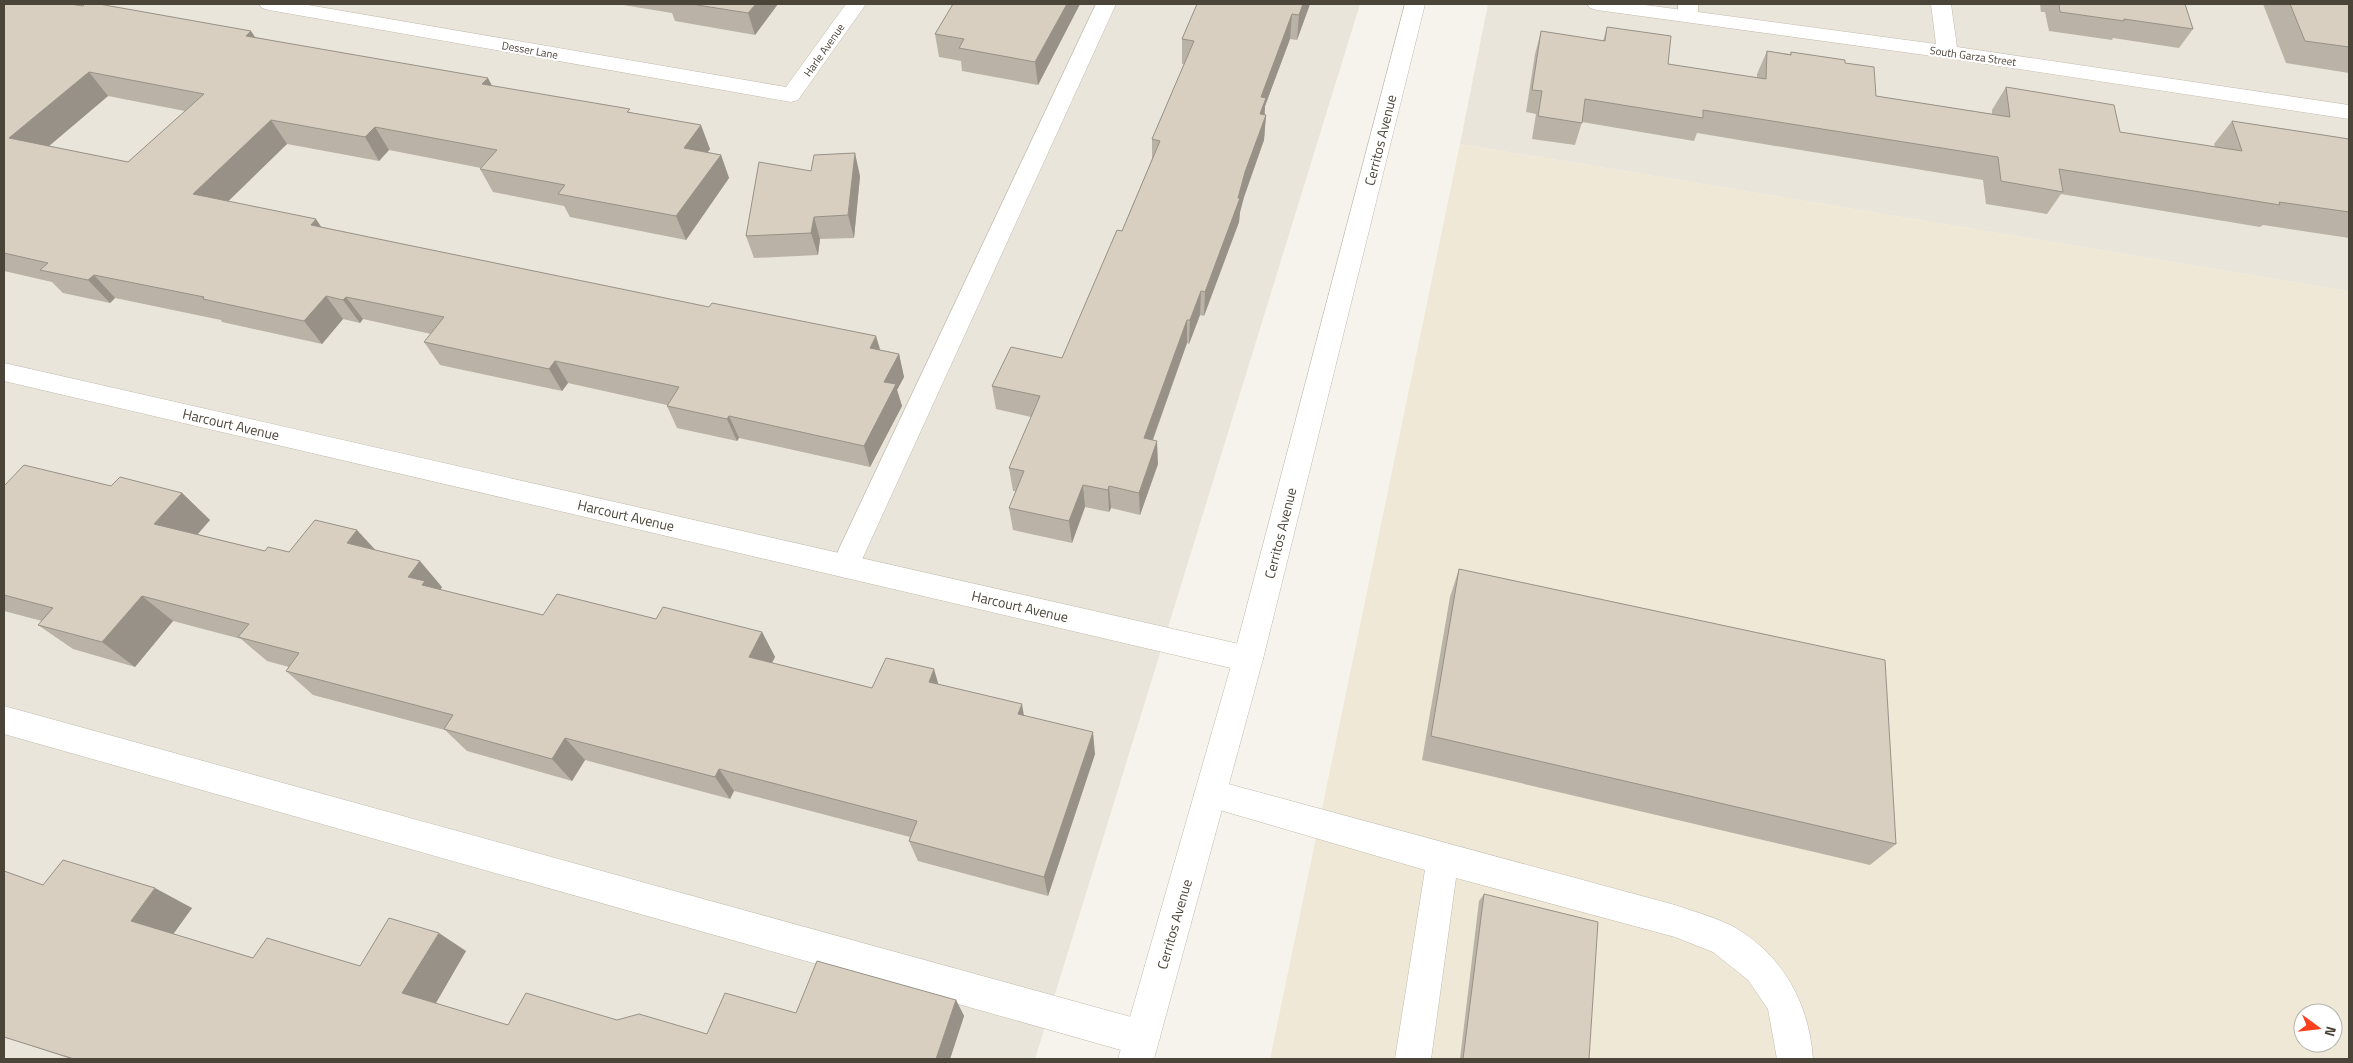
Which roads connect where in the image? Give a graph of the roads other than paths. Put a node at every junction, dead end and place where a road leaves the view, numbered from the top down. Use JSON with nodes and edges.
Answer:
{"nodes":[{"id":1,"x":269,"y":4,"type":"edge"},
{"id":2,"x":856,"y":4,"type":"edge"},
{"id":3,"x":1106,"y":4,"type":"edge"},
{"id":4,"x":1415,"y":4,"type":"edge"},
{"id":5,"x":1597,"y":4,"type":"edge"},
{"id":6,"x":1941,"y":4,"type":"edge"},
{"id":7,"x":1688,"y":10,"type":"edge"},
{"id":8,"x":1947,"y":52,"type":"junction"},
{"id":9,"x":791,"y":95,"type":"joint"},
{"id":10,"x":2349,"y":112,"type":"edge"},
{"id":11,"x":4,"y":372,"type":"edge"},
{"id":12,"x":844,"y":566,"type":"junction"},
{"id":13,"x":1248,"y":659,"type":"junction"},
{"id":14,"x":4,"y":720,"type":"edge"},
{"id":15,"x":1210,"y":794,"type":"junction"},
{"id":16,"x":1443,"y":858,"type":"junction"},
{"id":17,"x":1139,"y":1049,"type":"edge"},
{"id":18,"x":1413,"y":1059,"type":"edge"},
{"id":19,"x":1795,"y":1059,"type":"edge"}],
"edges":[{"from":1,"to":9,"type":"street","name":"Desser Lane"},
{"from":2,"to":9,"type":"street","name":"Harle Avenue"},
{"from":3,"to":12,"type":"street"},
{"from":4,"to":13,"type":"street","name":"Cerritos Avenue"},
{"from":5,"to":7,"type":"street","name":"South Garza Street"},
{"from":6,"to":8,"type":"street"},
{"from":7,"to":8,"type":"street","name":"South Garza Street"},
{"from":8,"to":10,"type":"street","name":"South Garza Street"},
{"from":11,"to":12,"type":"street","name":"Harcourt Avenue"},
{"from":12,"to":13,"type":"street","name":"Harcourt Avenue"},
{"from":13,"to":15,"type":"street","name":"Cerritos Avenue"},
{"from":14,"to":17,"type":"street"},
{"from":15,"to":16,"type":"street"},
{"from":15,"to":17,"type":"street","name":"Cerritos Avenue"},
{"from":16,"to":18,"type":"street"},
{"from":16,"to":19,"type":"street"}]}
